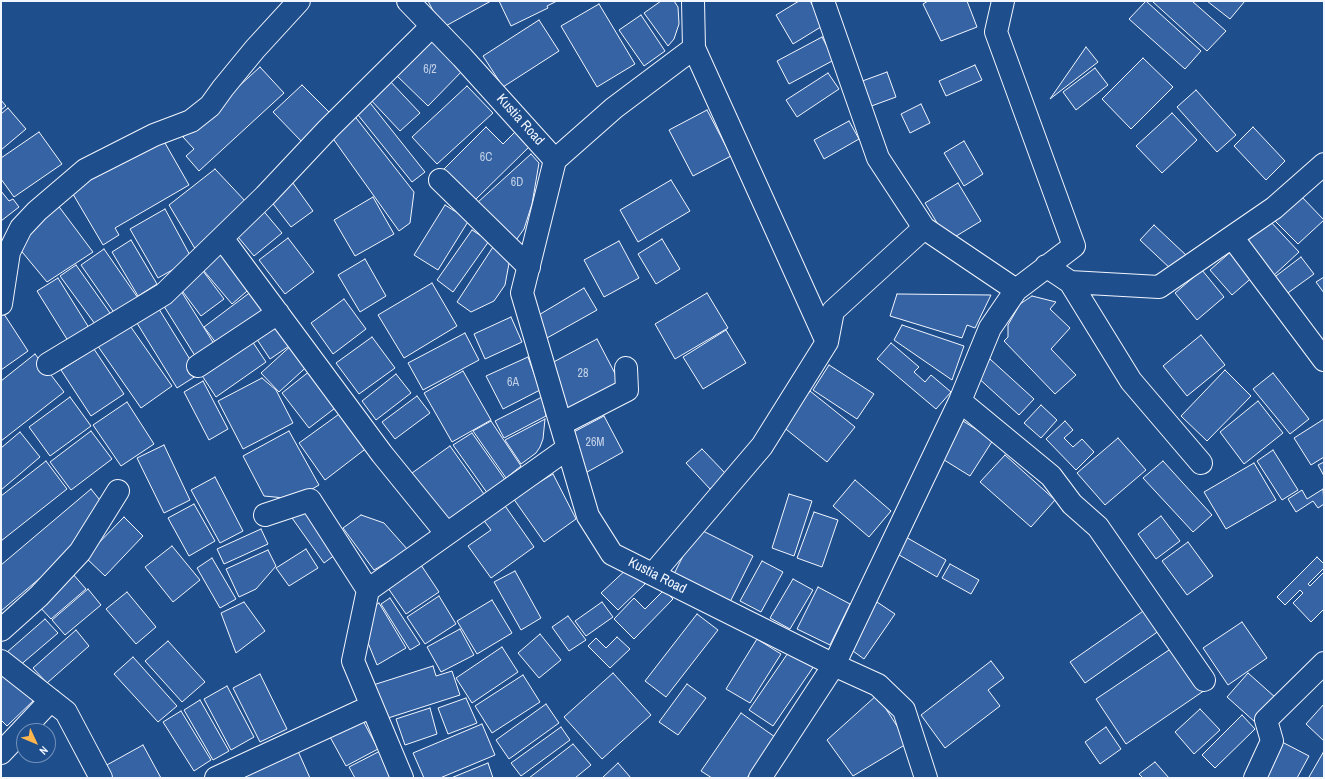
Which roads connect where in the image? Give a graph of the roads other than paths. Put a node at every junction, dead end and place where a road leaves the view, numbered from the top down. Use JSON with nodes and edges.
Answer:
{"nodes":[{"id":1,"x":299,"y":1,"type":"edge"},
{"id":2,"x":408,"y":1,"type":"edge"},
{"id":3,"x":693,"y":1,"type":"edge"},
{"id":4,"x":823,"y":1,"type":"edge"},
{"id":5,"x":1003,"y":1,"type":"edge"},
{"id":6,"x":432,"y":26,"type":"junction"},
{"id":7,"x":694,"y":48,"type":"junction"},
{"id":8,"x":555,"y":160,"type":"junction"},
{"id":9,"x":1324,"y":164,"type":"edge"},
{"id":10,"x":440,"y":180,"type":"dead end"},
{"id":11,"x":924,"y":228,"type":"junction"},
{"id":12,"x":1232,"y":237,"type":"junction"},
{"id":13,"x":222,"y":238,"type":"junction"},
{"id":14,"x":1046,"y":266,"type":"junction"},
{"id":15,"x":528,"y":267,"type":"junction"},
{"id":16,"x":1070,"y":282,"type":"junction"},
{"id":17,"x":1016,"y":290,"type":"junction"},
{"id":18,"x":1,"y":304,"type":"edge"},
{"id":19,"x":278,"y":313,"type":"junction"},
{"id":20,"x":827,"y":342,"type":"junction"},
{"id":21,"x":1324,"y":360,"type":"edge"},
{"id":22,"x":48,"y":364,"type":"dead end"},
{"id":23,"x":198,"y":366,"type":"dead end"},
{"id":24,"x":626,"y":368,"type":"dead end"},
{"id":25,"x":960,"y":401,"type":"junction"},
{"id":26,"x":561,"y":424,"type":"junction"},
{"id":27,"x":568,"y":448,"type":"junction"},
{"id":28,"x":1201,"y":463,"type":"dead end"},
{"id":29,"x":118,"y":491,"type":"dead end"},
{"id":30,"x":265,"y":515,"type":"dead end"},
{"id":31,"x":447,"y":534,"type":"junction"},
{"id":32,"x":653,"y":574,"type":"junction"},
{"id":33,"x":368,"y":590,"type":"junction"},
{"id":34,"x":1,"y":630,"type":"edge"},
{"id":35,"x":1,"y":661,"type":"edge"},
{"id":36,"x":1324,"y":663,"type":"edge"},
{"id":37,"x":834,"y":665,"type":"junction"},
{"id":38,"x":1204,"y":680,"type":"dead end"},
{"id":39,"x":51,"y":700,"type":"junction"},
{"id":40,"x":372,"y":706,"type":"junction"},
{"id":41,"x":1,"y":753,"type":"edge"},
{"id":42,"x":101,"y":778,"type":"edge"},
{"id":43,"x":216,"y":778,"type":"edge"},
{"id":44,"x":402,"y":778,"type":"edge"},
{"id":45,"x":760,"y":778,"type":"edge"},
{"id":46,"x":926,"y":778,"type":"edge"},
{"id":47,"x":1255,"y":778,"type":"edge"}],
"edges":[{"from":1,"to":18,"type":"street"},
{"from":2,"to":6,"type":"street","name":"Kustia Road"},
{"from":3,"to":7,"type":"street"},
{"from":4,"to":11,"type":"street"},
{"from":5,"to":14,"type":"street"},
{"from":6,"to":8,"type":"street","name":"Kustia Road"},
{"from":6,"to":13,"type":"street"},
{"from":7,"to":8,"type":"street"},
{"from":7,"to":20,"type":"street"},
{"from":8,"to":15,"type":"street","name":"Kustia Road"},
{"from":9,"to":12,"type":"street"},
{"from":10,"to":15,"type":"street"},
{"from":11,"to":17,"type":"street"},
{"from":11,"to":20,"type":"street"},
{"from":12,"to":16,"type":"street"},
{"from":12,"to":21,"type":"street"},
{"from":13,"to":19,"type":"street"},
{"from":13,"to":22,"type":"street"},
{"from":14,"to":16,"type":"street"},
{"from":14,"to":17,"type":"street"},
{"from":15,"to":26,"type":"street","name":"Kustia Road"},
{"from":16,"to":28,"type":"street"},
{"from":17,"to":25,"type":"street"},
{"from":19,"to":23,"type":"street"},
{"from":19,"to":31,"type":"street"},
{"from":20,"to":32,"type":"street"},
{"from":24,"to":26,"type":"street"},
{"from":25,"to":37,"type":"street"},
{"from":25,"to":38,"type":"street"},
{"from":26,"to":27,"type":"street","name":"Kustia Road"},
{"from":27,"to":31,"type":"street"},
{"from":27,"to":32,"type":"street","name":"Kustia Road"},
{"from":29,"to":34,"type":"street"},
{"from":30,"to":33,"type":"street"},
{"from":31,"to":33,"type":"street"},
{"from":32,"to":37,"type":"street","name":"Kustia Road"},
{"from":33,"to":40,"type":"street"},
{"from":35,"to":39,"type":"street"},
{"from":36,"to":47,"type":"street"},
{"from":37,"to":45,"type":"street"},
{"from":37,"to":46,"type":"street","name":"Kustia Road"},
{"from":39,"to":41,"type":"street"},
{"from":39,"to":42,"type":"street"},
{"from":40,"to":43,"type":"street"},
{"from":40,"to":44,"type":"street"}]}
